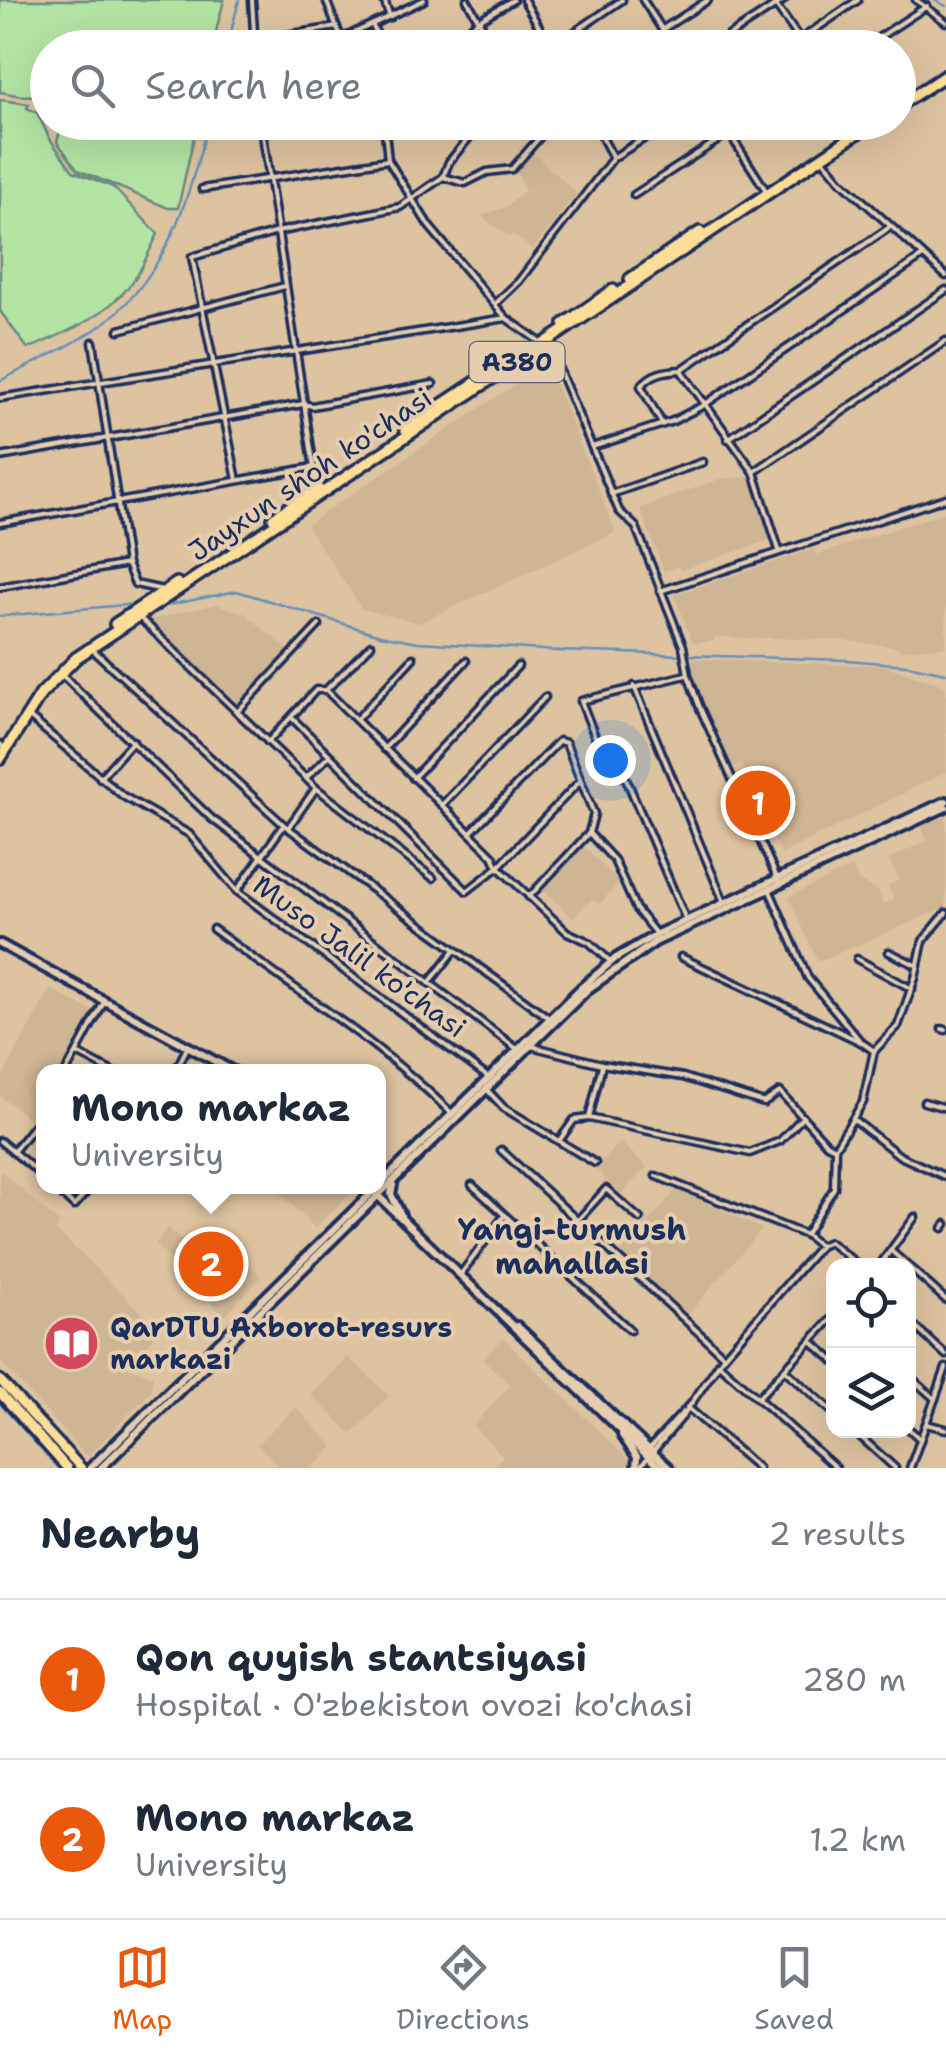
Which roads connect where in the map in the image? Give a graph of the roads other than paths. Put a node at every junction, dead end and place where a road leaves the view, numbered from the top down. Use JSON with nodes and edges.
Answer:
{"nodes":[{"id":1,"x":252,"y":0,"type":"edge"},
{"id":2,"x":326,"y":0,"type":"edge"},
{"id":3,"x":384,"y":0,"type":"edge"},
{"id":4,"x":424,"y":0,"type":"edge"},
{"id":5,"x":467,"y":0,"type":"edge"},
{"id":6,"x":513,"y":0,"type":"edge"},
{"id":7,"x":524,"y":0,"type":"edge"},
{"id":8,"x":622,"y":0,"type":"edge"},
{"id":9,"x":643,"y":0,"type":"edge"},
{"id":10,"x":708,"y":0,"type":"edge"},
{"id":11,"x":784,"y":0,"type":"edge"},
{"id":12,"x":858,"y":0,"type":"edge"},
{"id":13,"x":916,"y":0,"type":"edge"},
{"id":14,"x":774,"y":3,"type":"edge"},
{"id":15,"x":927,"y":6,"type":"junction"},
{"id":16,"x":390,"y":17,"type":"junction"},
{"id":17,"x":479,"y":20,"type":"junction"},
{"id":18,"x":946,"y":22,"type":"edge"},
{"id":19,"x":373,"y":26,"type":"junction"},
{"id":20,"x":337,"y":27,"type":"junction"},
{"id":21,"x":662,"y":29,"type":"joint"},
{"id":22,"x":254,"y":30,"type":"edge"},
{"id":23,"x":318,"y":30,"type":"edge"},
{"id":24,"x":338,"y":30,"type":"edge"},
{"id":25,"x":362,"y":30,"type":"edge"},
{"id":26,"x":375,"y":30,"type":"edge"},
{"id":27,"x":467,"y":30,"type":"edge"},
{"id":28,"x":484,"y":30,"type":"edge"},
{"id":29,"x":541,"y":30,"type":"edge"},
{"id":30,"x":575,"y":30,"type":"edge"},
{"id":31,"x":736,"y":30,"type":"edge"},
{"id":32,"x":794,"y":30,"type":"edge"},
{"id":33,"x":814,"y":30,"type":"edge"},
{"id":34,"x":890,"y":30,"type":"edge"},
{"id":35,"x":946,"y":72,"type":"edge"},
{"id":36,"x":916,"y":91,"type":"edge"},
{"id":37,"x":264,"y":140,"type":"edge"},
{"id":38,"x":386,"y":140,"type":"edge"},
{"id":39,"x":465,"y":140,"type":"edge"},
{"id":40,"x":537,"y":140,"type":"edge"},
{"id":41,"x":604,"y":140,"type":"edge"},
{"id":42,"x":642,"y":140,"type":"edge"},
{"id":43,"x":720,"y":140,"type":"edge"},
{"id":44,"x":733,"y":140,"type":"edge"},
{"id":45,"x":835,"y":140,"type":"edge"},
{"id":46,"x":847,"y":140,"type":"edge"},
{"id":47,"x":821,"y":157,"type":"junction"},
{"id":48,"x":613,"y":158,"type":"junction"},
{"id":49,"x":388,"y":160,"type":"junction"},
{"id":50,"x":444,"y":177,"type":"junction"},
{"id":51,"x":271,"y":178,"type":"junction"},
{"id":52,"x":202,"y":189,"type":"dead end"},
{"id":53,"x":765,"y":189,"type":"junction"},
{"id":54,"x":634,"y":195,"type":"dead end"},
{"id":55,"x":412,"y":200,"type":"junction"},
{"id":56,"x":890,"y":227,"type":"junction"},
{"id":57,"x":278,"y":232,"type":"junction"},
{"id":58,"x":923,"y":256,"type":"junction"},
{"id":59,"x":946,"y":276,"type":"edge"},
{"id":60,"x":285,"y":286,"type":"junction"},
{"id":61,"x":946,"y":290,"type":"edge"},
{"id":62,"x":495,"y":304,"type":"junction"},
{"id":63,"x":203,"y":309,"type":"junction"},
{"id":64,"x":506,"y":318,"type":"junction"},
{"id":65,"x":120,"y":330,"type":"dead end"},
{"id":66,"x":946,"y":340,"type":"edge"},
{"id":67,"x":93,"y":342,"type":"dead end"},
{"id":68,"x":540,"y":343,"type":"junction"},
{"id":69,"x":296,"y":349,"type":"junction"},
{"id":70,"x":214,"y":364,"type":"junction"},
{"id":71,"x":681,"y":370,"type":"junction"},
{"id":72,"x":98,"y":382,"type":"junction"},
{"id":73,"x":433,"y":384,"type":"dead end"},
{"id":74,"x":0,"y":398,"type":"edge"},
{"id":75,"x":303,"y":404,"type":"junction"},
{"id":76,"x":704,"y":404,"type":"junction"},
{"id":77,"x":225,"y":416,"type":"junction"},
{"id":78,"x":662,"y":424,"type":"junction"},
{"id":79,"x":106,"y":438,"type":"junction"},
{"id":80,"x":728,"y":440,"type":"junction"},
{"id":81,"x":592,"y":447,"type":"junction"},
{"id":82,"x":0,"y":457,"type":"edge"},
{"id":83,"x":703,"y":462,"type":"dead end"},
{"id":84,"x":314,"y":466,"type":"junction"},
{"id":85,"x":754,"y":472,"type":"junction"},
{"id":86,"x":237,"y":480,"type":"junction"},
{"id":87,"x":317,"y":488,"type":"junction"},
{"id":88,"x":611,"y":494,"type":"junction"},
{"id":89,"x":946,"y":498,"type":"edge"},
{"id":90,"x":118,"y":502,"type":"junction"},
{"id":91,"x":0,"y":523,"type":"edge"},
{"id":92,"x":778,"y":550,"type":"junction"},
{"id":93,"x":127,"y":564,"type":"junction"},
{"id":94,"x":0,"y":587,"type":"edge"},
{"id":95,"x":165,"y":591,"type":"junction"},
{"id":96,"x":660,"y":591,"type":"junction"},
{"id":97,"x":136,"y":614,"type":"junction"},
{"id":98,"x":319,"y":624,"type":"dead end"},
{"id":99,"x":371,"y":645,"type":"dead end"},
{"id":100,"x":91,"y":648,"type":"junction"},
{"id":101,"x":413,"y":658,"type":"dead end"},
{"id":102,"x":466,"y":661,"type":"dead end"},
{"id":103,"x":518,"y":666,"type":"dead end"},
{"id":104,"x":60,"y":672,"type":"junction"},
{"id":105,"x":688,"y":675,"type":"junction"},
{"id":106,"x":634,"y":686,"type":"junction"},
{"id":107,"x":326,"y":690,"type":"junction"},
{"id":108,"x":545,"y":696,"type":"dead end"},
{"id":109,"x":238,"y":711,"type":"junction"},
{"id":110,"x":26,"y":714,"type":"junction"},
{"id":111,"x":292,"y":718,"type":"junction"},
{"id":112,"x":356,"y":720,"type":"junction"},
{"id":113,"x":133,"y":742,"type":"junction"},
{"id":114,"x":268,"y":742,"type":"junction"},
{"id":115,"x":1,"y":746,"type":"edge"},
{"id":116,"x":384,"y":749,"type":"junction"},
{"id":117,"x":330,"y":755,"type":"junction"},
{"id":118,"x":0,"y":759,"type":"edge"},
{"id":119,"x":100,"y":778,"type":"junction"},
{"id":120,"x":307,"y":778,"type":"junction"},
{"id":121,"x":413,"y":778,"type":"junction"},
{"id":122,"x":580,"y":780,"type":"junction"},
{"id":123,"x":316,"y":788,"type":"junction"},
{"id":124,"x":946,"y":804,"type":"edge"},
{"id":125,"x":442,"y":806,"type":"junction"},
{"id":126,"x":286,"y":826,"type":"junction"},
{"id":127,"x":589,"y":833,"type":"junction"},
{"id":128,"x":470,"y":834,"type":"junction"},
{"id":129,"x":261,"y":859,"type":"junction"},
{"id":130,"x":498,"y":867,"type":"junction"},
{"id":131,"x":433,"y":878,"type":"dead end"},
{"id":132,"x":778,"y":881,"type":"junction"},
{"id":133,"x":768,"y":886,"type":"junction"},
{"id":134,"x":237,"y":892,"type":"junction"},
{"id":135,"x":529,"y":897,"type":"junction"},
{"id":136,"x":724,"y":902,"type":"junction"},
{"id":137,"x":946,"y":913,"type":"edge"},
{"id":138,"x":686,"y":920,"type":"junction"},
{"id":139,"x":212,"y":929,"type":"dead end"},
{"id":140,"x":656,"y":934,"type":"junction"},
{"id":141,"x":0,"y":944,"type":"edge"},
{"id":142,"x":455,"y":950,"type":"junction"},
{"id":143,"x":889,"y":952,"type":"dead end"},
{"id":144,"x":681,"y":957,"type":"dead end"},
{"id":145,"x":857,"y":959,"type":"dead end"},
{"id":146,"x":612,"y":962,"type":"junction"},
{"id":147,"x":918,"y":966,"type":"junction"},
{"id":148,"x":428,"y":984,"type":"junction"},
{"id":149,"x":912,"y":989,"type":"junction"},
{"id":150,"x":104,"y":1002,"type":"junction"},
{"id":151,"x":550,"y":1018,"type":"junction"},
{"id":152,"x":861,"y":1042,"type":"junction"},
{"id":153,"x":188,"y":1046,"type":"junction"},
{"id":154,"x":531,"y":1046,"type":"junction"},
{"id":155,"x":518,"y":1049,"type":"junction"},
{"id":156,"x":874,"y":1051,"type":"junction"},
{"id":157,"x":77,"y":1052,"type":"junction"},
{"id":158,"x":512,"y":1059,"type":"junction"},
{"id":159,"x":70,"y":1064,"type":"edge"},
{"id":160,"x":99,"y":1064,"type":"edge"},
{"id":161,"x":179,"y":1064,"type":"edge"},
{"id":162,"x":221,"y":1064,"type":"edge"},
{"id":163,"x":602,"y":1064,"type":"junction"},
{"id":164,"x":489,"y":1078,"type":"junction"},
{"id":165,"x":487,"y":1090,"type":"junction"},
{"id":166,"x":924,"y":1102,"type":"dead end"},
{"id":167,"x":946,"y":1108,"type":"edge"},
{"id":168,"x":452,"y":1114,"type":"junction"},
{"id":169,"x":803,"y":1117,"type":"junction"},
{"id":170,"x":589,"y":1118,"type":"junction"},
{"id":171,"x":853,"y":1118,"type":"junction"},
{"id":172,"x":36,"y":1122,"type":"edge"},
{"id":173,"x":0,"y":1141,"type":"edge"},
{"id":174,"x":559,"y":1142,"type":"junction"},
{"id":175,"x":835,"y":1148,"type":"junction"},
{"id":176,"x":501,"y":1150,"type":"dead end"},
{"id":177,"x":13,"y":1152,"type":"junction"},
{"id":178,"x":595,"y":1163,"type":"dead end"},
{"id":179,"x":36,"y":1171,"type":"edge"},
{"id":180,"x":656,"y":1176,"type":"dead end"},
{"id":181,"x":946,"y":1177,"type":"edge"},
{"id":182,"x":393,"y":1178,"type":"junction"},
{"id":183,"x":386,"y":1179,"type":"edge"},
{"id":184,"x":386,"y":1183,"type":"edge"},
{"id":185,"x":472,"y":1186,"type":"dead end"},
{"id":186,"x":61,"y":1194,"type":"edge"},
{"id":187,"x":85,"y":1194,"type":"edge"},
{"id":188,"x":372,"y":1194,"type":"edge"},
{"id":189,"x":376,"y":1194,"type":"edge"},
{"id":190,"x":504,"y":1216,"type":"junction"},
{"id":191,"x":915,"y":1216,"type":"dead end"},
{"id":192,"x":640,"y":1218,"type":"dead end"},
{"id":193,"x":578,"y":1220,"type":"junction"},
{"id":194,"x":404,"y":1221,"type":"junction"},
{"id":195,"x":806,"y":1235,"type":"junction"},
{"id":196,"x":820,"y":1246,"type":"junction"},
{"id":197,"x":891,"y":1251,"type":"junction"},
{"id":198,"x":850,"y":1258,"type":"edge"},
{"id":199,"x":885,"y":1258,"type":"edge"},
{"id":200,"x":899,"y":1258,"type":"edge"},
{"id":201,"x":916,"y":1273,"type":"edge"},
{"id":202,"x":461,"y":1274,"type":"junction"},
{"id":203,"x":946,"y":1300,"type":"edge"},
{"id":204,"x":511,"y":1323,"type":"junction"},
{"id":205,"x":826,"y":1324,"type":"edge"},
{"id":206,"x":916,"y":1327,"type":"edge"},
{"id":207,"x":630,"y":1330,"type":"dead end"},
{"id":208,"x":810,"y":1340,"type":"junction"},
{"id":209,"x":826,"y":1354,"type":"edge"},
{"id":210,"x":946,"y":1355,"type":"edge"},
{"id":211,"x":724,"y":1356,"type":"junction"},
{"id":212,"x":718,"y":1363,"type":"junction"},
{"id":213,"x":946,"y":1368,"type":"edge"},
{"id":214,"x":784,"y":1369,"type":"junction"},
{"id":215,"x":0,"y":1380,"type":"edge"},
{"id":216,"x":916,"y":1382,"type":"edge"},
{"id":217,"x":180,"y":1386,"type":"junction"},
{"id":218,"x":0,"y":1393,"type":"edge"},
{"id":219,"x":758,"y":1398,"type":"junction"},
{"id":220,"x":935,"y":1399,"type":"junction"},
{"id":221,"x":826,"y":1406,"type":"edge"},
{"id":222,"x":685,"y":1409,"type":"junction"},
{"id":223,"x":926,"y":1424,"type":"junction"},
{"id":224,"x":620,"y":1429,"type":"junction"},
{"id":225,"x":946,"y":1429,"type":"edge"},
{"id":226,"x":916,"y":1435,"type":"edge"},
{"id":227,"x":862,"y":1438,"type":"edge"},
{"id":228,"x":920,"y":1439,"type":"junction"},
{"id":229,"x":649,"y":1453,"type":"junction"},
{"id":230,"x":67,"y":1468,"type":"edge"},
{"id":231,"x":81,"y":1468,"type":"edge"},
{"id":232,"x":90,"y":1468,"type":"edge"},
{"id":233,"x":101,"y":1468,"type":"edge"},
{"id":234,"x":638,"y":1468,"type":"edge"},
{"id":235,"x":660,"y":1468,"type":"edge"},
{"id":236,"x":669,"y":1468,"type":"edge"},
{"id":237,"x":758,"y":1468,"type":"edge"},
{"id":238,"x":836,"y":1468,"type":"edge"},
{"id":239,"x":894,"y":1468,"type":"edge"},
{"id":240,"x":910,"y":1468,"type":"edge"}],
"edges":[{"from":1,"to":22,"type":"street"},
{"from":2,"to":20,"type":"street"},
{"from":3,"to":16,"type":"street"},
{"from":4,"to":16,"type":"street"},
{"from":5,"to":17,"type":"street"},
{"from":6,"to":17,"type":"street"},
{"from":7,"to":29,"type":"street"},
{"from":8,"to":30,"type":"street"},
{"from":9,"to":21,"type":"street"},
{"from":10,"to":21,"type":"street"},
{"from":11,"to":14,"type":"street"},
{"from":12,"to":33,"type":"street"},
{"from":13,"to":15,"type":"street"},
{"from":14,"to":31,"type":"street"},
{"from":14,"to":32,"type":"street"},
{"from":15,"to":18,"type":"street"},
{"from":15,"to":34,"type":"street"},
{"from":16,"to":19,"type":"street"},
{"from":17,"to":27,"type":"street"},
{"from":17,"to":28,"type":"street"},
{"from":19,"to":25,"type":"street"},
{"from":19,"to":26,"type":"street"},
{"from":20,"to":23,"type":"street"},
{"from":20,"to":24,"type":"street"},
{"from":35,"to":36,"type":"highway"},
{"from":37,"to":51,"type":"street"},
{"from":38,"to":49,"type":"street"},
{"from":39,"to":50,"type":"street"},
{"from":40,"to":50,"type":"street"},
{"from":41,"to":48,"type":"street"},
{"from":42,"to":48,"type":"street"},
{"from":43,"to":54,"type":"street"},
{"from":44,"to":53,"type":"street"},
{"from":45,"to":53,"type":"highway","name":"Jayxun shoh ko'chasi","number":"A380"},
{"from":46,"to":47,"type":"highway","name":"Jayxun shoh ko'chasi","number":"A380"},
{"from":47,"to":56,"type":"street"},
{"from":47,"to":68,"type":"highway","name":"Jayxun shoh ko'chasi","number":"A380"},
{"from":48,"to":62,"type":"street"},
{"from":49,"to":51,"type":"street"},
{"from":49,"to":55,"type":"street"},
{"from":50,"to":55,"type":"street"},
{"from":51,"to":52,"type":"street"},
{"from":51,"to":57,"type":"street"},
{"from":53,"to":68,"type":"highway","name":"Jayxun shoh ko'chasi","number":"A380"},
{"from":55,"to":57,"type":"street"},
{"from":55,"to":62,"type":"street"},
{"from":56,"to":58,"type":"street"},
{"from":56,"to":71,"type":"street"},
{"from":57,"to":60,"type":"street"},
{"from":57,"to":63,"type":"street"},
{"from":58,"to":59,"type":"street"},
{"from":58,"to":76,"type":"street"},
{"from":60,"to":63,"type":"street"},
{"from":60,"to":69,"type":"street"},
{"from":61,"to":80,"type":"street"},
{"from":62,"to":64,"type":"street"},
{"from":63,"to":65,"type":"street"},
{"from":63,"to":70,"type":"street"},
{"from":64,"to":68,"type":"street"},
{"from":64,"to":69,"type":"street"},
{"from":66,"to":85,"type":"street"},
{"from":67,"to":72,"type":"street"},
{"from":68,"to":81,"type":"street"},
{"from":68,"to":87,"type":"highway","name":"Jayxun shoh ko'chasi","number":"A380"},
{"from":68,"to":97,"type":"highway","name":"Jayxun shoh ko'chasi","number":"A380"},
{"from":69,"to":70,"type":"street"},
{"from":69,"to":75,"type":"street"},
{"from":70,"to":72,"type":"street"},
{"from":70,"to":77,"type":"street"},
{"from":71,"to":76,"type":"street"},
{"from":71,"to":78,"type":"street"},
{"from":72,"to":74,"type":"street"},
{"from":72,"to":79,"type":"street"},
{"from":73,"to":75,"type":"street"},
{"from":75,"to":77,"type":"street"},
{"from":75,"to":84,"type":"street"},
{"from":76,"to":78,"type":"street"},
{"from":76,"to":80,"type":"street"},
{"from":77,"to":79,"type":"street"},
{"from":77,"to":86,"type":"street"},
{"from":78,"to":81,"type":"street"},
{"from":79,"to":82,"type":"street"},
{"from":79,"to":90,"type":"street"},
{"from":80,"to":85,"type":"street"},
{"from":81,"to":88,"type":"street"},
{"from":83,"to":88,"type":"street"},
{"from":84,"to":86,"type":"street"},
{"from":84,"to":87,"type":"street"},
{"from":85,"to":92,"type":"street"},
{"from":86,"to":90,"type":"street"},
{"from":87,"to":95,"type":"highway","name":"Jayxun shoh ko'chasi","number":"A380"},
{"from":88,"to":96,"type":"street"},
{"from":89,"to":92,"type":"street"},
{"from":90,"to":91,"type":"street"},
{"from":90,"to":93,"type":"street"},
{"from":92,"to":96,"type":"street"},
{"from":93,"to":94,"type":"street"},
{"from":93,"to":95,"type":"street"},
{"from":95,"to":97,"type":"highway","name":"Jayxun shoh ko'chasi","number":"A380"},
{"from":96,"to":105,"type":"street"},
{"from":97,"to":100,"type":"highway","name":"Jayxun shoh ko'chasi","number":"A380"},
{"from":97,"to":109,"type":"street"},
{"from":97,"to":115,"type":"highway","name":"Jayxun shoh ko'chasi","number":"A380"},
{"from":98,"to":109,"type":"street"},
{"from":99,"to":107,"type":"street"},
{"from":100,"to":104,"type":"highway","name":"Jayxun shoh ko'chasi","number":"A380"},
{"from":100,"to":126,"type":"street"},
{"from":101,"to":112,"type":"street"},
{"from":102,"to":116,"type":"street"},
{"from":103,"to":121,"type":"street"},
{"from":104,"to":110,"type":"highway","name":"Jayxun shoh ko'chasi","number":"A380"},
{"from":104,"to":113,"type":"street"},
{"from":105,"to":106,"type":"street"},
{"from":105,"to":132,"type":"street"},
{"from":106,"to":136,"type":"street"},
{"from":106,"to":138,"type":"street"},
{"from":107,"to":111,"type":"street"},
{"from":107,"to":112,"type":"street"},
{"from":108,"to":125,"type":"street"},
{"from":109,"to":114,"type":"street"},
{"from":110,"to":118,"type":"highway","name":"Jayxun shoh ko'chasi","number":"A380"},
{"from":110,"to":119,"type":"street","name":"Muso Jalil ko'chasi"},
{"from":111,"to":114,"type":"street"},
{"from":111,"to":117,"type":"street"},
{"from":112,"to":116,"type":"street"},
{"from":113,"to":119,"type":"street"},
{"from":113,"to":129,"type":"street"},
{"from":114,"to":120,"type":"street"},
{"from":116,"to":121,"type":"street"},
{"from":117,"to":120,"type":"street"},
{"from":117,"to":130,"type":"street"},
{"from":119,"to":134,"type":"street","name":"Muso Jalil ko'chasi"},
{"from":120,"to":123,"type":"street"},
{"from":121,"to":125,"type":"street"},
{"from":122,"to":127,"type":"street"},
{"from":122,"to":128,"type":"street"},
{"from":122,"to":130,"type":"street"},
{"from":123,"to":126,"type":"street"},
{"from":123,"to":131,"type":"street"},
{"from":124,"to":132,"type":"main road"},
{"from":125,"to":128,"type":"street"},
{"from":126,"to":129,"type":"street"},
{"from":126,"to":142,"type":"street"},
{"from":127,"to":135,"type":"street"},
{"from":127,"to":140,"type":"street"},
{"from":128,"to":130,"type":"street"},
{"from":129,"to":134,"type":"street"},
{"from":129,"to":148,"type":"street"},
{"from":130,"to":135,"type":"street"},
{"from":132,"to":133,"type":"main road"},
{"from":133,"to":136,"type":"main road"},
{"from":133,"to":152,"type":"street"},
{"from":133,"to":154,"type":"main road"},
{"from":134,"to":164,"type":"street","name":"Muso Jalil ko'chasi"},
{"from":135,"to":146,"type":"street"},
{"from":136,"to":138,"type":"main road"},
{"from":137,"to":147,"type":"street"},
{"from":138,"to":140,"type":"main road"},
{"from":139,"to":168,"type":"street"},
{"from":140,"to":146,"type":"main road"},
{"from":141,"to":150,"type":"main road"},
{"from":142,"to":148,"type":"street"},
{"from":142,"to":151,"type":"street"},
{"from":143,"to":147,"type":"street"},
{"from":144,"to":152,"type":"street"},
{"from":145,"to":149,"type":"street"},
{"from":146,"to":151,"type":"main road"},
{"from":147,"to":149,"type":"street"},
{"from":148,"to":155,"type":"street"},
{"from":149,"to":156,"type":"street"},
{"from":150,"to":153,"type":"main road"},
{"from":150,"to":157,"type":"street"},
{"from":151,"to":155,"type":"main road"},
{"from":152,"to":156,"type":"street"},
{"from":153,"to":161,"type":"street"},
{"from":153,"to":162,"type":"main road"},
{"from":154,"to":158,"type":"main road"},
{"from":154,"to":163,"type":"street"},
{"from":155,"to":158,"type":"main road"},
{"from":156,"to":171,"type":"street"},
{"from":157,"to":159,"type":"street"},
{"from":157,"to":160,"type":"street"},
{"from":158,"to":164,"type":"main road"},
{"from":158,"to":165,"type":"main road"},
{"from":163,"to":169,"type":"street"},
{"from":163,"to":170,"type":"street"},
{"from":164,"to":168,"type":"main road"},
{"from":165,"to":174,"type":"street"},
{"from":165,"to":182,"type":"main road"},
{"from":166,"to":167,"type":"street"},
{"from":168,"to":182,"type":"main road"},
{"from":169,"to":170,"type":"street"},
{"from":169,"to":175,"type":"street"},
{"from":170,"to":174,"type":"street"},
{"from":171,"to":175,"type":"street"},
{"from":171,"to":181,"type":"street"},
{"from":172,"to":177,"type":"street"},
{"from":173,"to":177,"type":"street"},
{"from":174,"to":178,"type":"street"},
{"from":175,"to":195,"type":"street"},
{"from":176,"to":193,"type":"street"},
{"from":177,"to":179,"type":"street"},
{"from":180,"to":195,"type":"street"},
{"from":182,"to":183,"type":"main road"},
{"from":182,"to":184,"type":"main road"},
{"from":182,"to":194,"type":"main road"},
{"from":185,"to":190,"type":"street"},
{"from":186,"to":187,"type":"street"},
{"from":188,"to":217,"type":"main road"},
{"from":189,"to":194,"type":"main road"},
{"from":190,"to":202,"type":"street"},
{"from":190,"to":207,"type":"street"},
{"from":191,"to":197,"type":"street"},
{"from":192,"to":193,"type":"street"},
{"from":193,"to":211,"type":"street"},
{"from":194,"to":202,"type":"main road"},
{"from":195,"to":196,"type":"street"},
{"from":196,"to":198,"type":"street"},
{"from":196,"to":211,"type":"street"},
{"from":197,"to":199,"type":"street"},
{"from":197,"to":200,"type":"street"},
{"from":201,"to":203,"type":"street"},
{"from":202,"to":204,"type":"main road"},
{"from":204,"to":224,"type":"main road"},
{"from":204,"to":229,"type":"main road"},
{"from":205,"to":208,"type":"street"},
{"from":206,"to":210,"type":"street"},
{"from":208,"to":209,"type":"street"},
{"from":208,"to":214,"type":"street"},
{"from":211,"to":212,"type":"street"},
{"from":212,"to":219,"type":"street"},
{"from":212,"to":222,"type":"street"},
{"from":213,"to":220,"type":"street"},
{"from":214,"to":219,"type":"street"},
{"from":214,"to":221,"type":"street"},
{"from":215,"to":231,"type":"main road"},
{"from":216,"to":220,"type":"street"},
{"from":217,"to":232,"type":"main road"},
{"from":217,"to":233,"type":"main road"},
{"from":218,"to":230,"type":"main road"},
{"from":219,"to":238,"type":"street"},
{"from":220,"to":223,"type":"street"},
{"from":222,"to":229,"type":"street"},
{"from":222,"to":237,"type":"street"},
{"from":223,"to":225,"type":"street"},
{"from":223,"to":228,"type":"street"},
{"from":224,"to":229,"type":"main road"},
{"from":224,"to":234,"type":"main road"},
{"from":226,"to":228,"type":"street"},
{"from":227,"to":239,"type":"street"},
{"from":228,"to":240,"type":"street"},
{"from":229,"to":234,"type":"street"},
{"from":229,"to":235,"type":"main road"},
{"from":229,"to":236,"type":"main road"}]}
